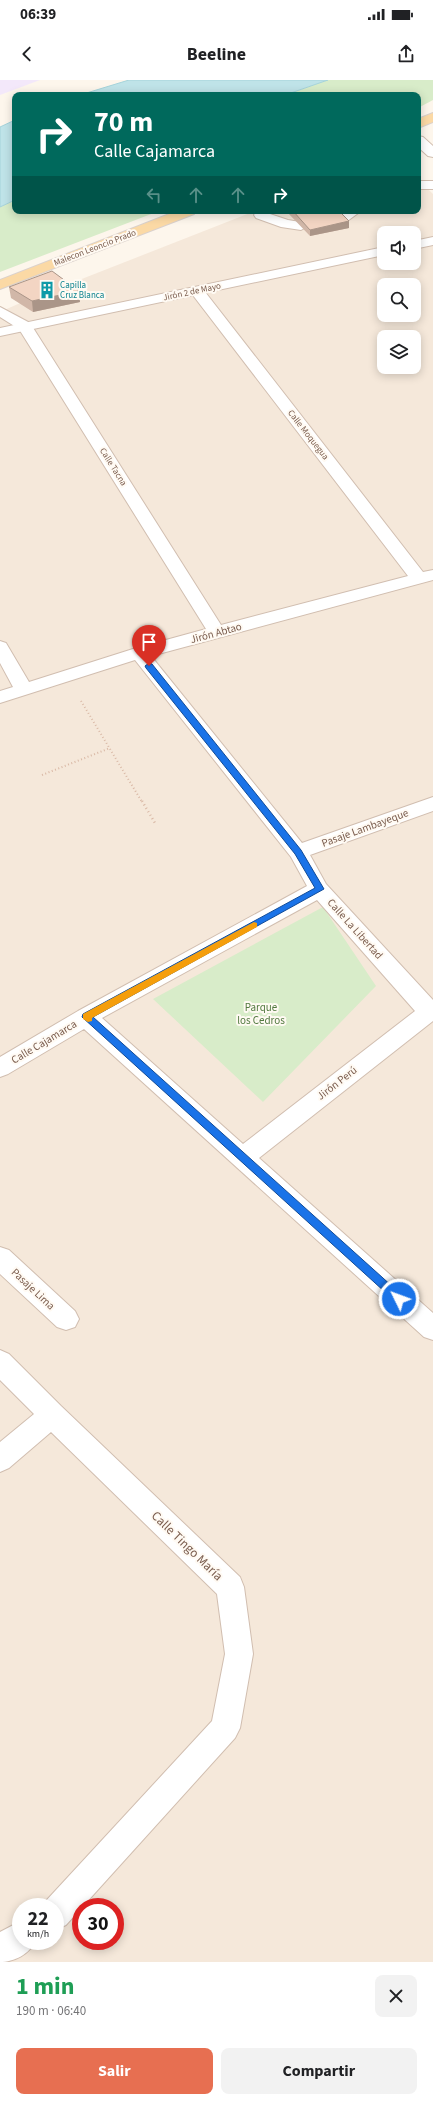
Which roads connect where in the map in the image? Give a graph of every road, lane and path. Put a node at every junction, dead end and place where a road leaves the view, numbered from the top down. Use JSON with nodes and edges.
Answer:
{"nodes":[{"id":1,"x":433,"y":117,"type":"edge"},
{"id":2,"x":421,"y":123,"type":"edge"},
{"id":3,"x":421,"y":143,"type":"edge"},
{"id":4,"x":433,"y":153,"type":"edge"},
{"id":5,"x":433,"y":185,"type":"edge"},
{"id":6,"x":421,"y":186,"type":"edge"},
{"id":7,"x":181,"y":214,"type":"edge"},
{"id":8,"x":255,"y":214,"type":"edge"},
{"id":9,"x":349,"y":214,"type":"edge"},
{"id":10,"x":341,"y":219,"type":"edge"},
{"id":11,"x":301,"y":226,"type":"edge"},
{"id":12,"x":433,"y":241,"type":"edge"},
{"id":13,"x":421,"y":244,"type":"edge"},
{"id":14,"x":377,"y":252,"type":"edge"},
{"id":15,"x":0,"y":285,"type":"edge"},
{"id":16,"x":197,"y":291,"type":"junction"},
{"id":17,"x":0,"y":311,"type":"edge"},
{"id":18,"x":25,"y":326,"type":"junction"},
{"id":19,"x":0,"y":332,"type":"edge"},
{"id":20,"x":426,"y":577,"type":"edge"},
{"id":21,"x":218,"y":633,"type":"junction"},
{"id":22,"x":0,"y":647,"type":"edge"},
{"id":23,"x":139,"y":654,"type":"junction"},
{"id":24,"x":67,"y":677,"type":"junction"},
{"id":25,"x":24,"y":690,"type":"junction"},
{"id":26,"x":0,"y":697,"type":"edge"},
{"id":27,"x":110,"y":748,"type":"junction"},
{"id":28,"x":42,"y":775,"type":"dead end"},
{"id":29,"x":433,"y":804,"type":"edge"},
{"id":30,"x":155,"y":823,"type":"dead end"},
{"id":31,"x":298,"y":852,"type":"junction"},
{"id":32,"x":320,"y":889,"type":"junction"},
{"id":33,"x":431,"y":1010,"type":"edge"},
{"id":34,"x":86,"y":1017,"type":"junction"},
{"id":35,"x":0,"y":1068,"type":"edge"},
{"id":36,"x":242,"y":1158,"type":"junction"},
{"id":37,"x":0,"y":1258,"type":"edge"},
{"id":38,"x":66,"y":1319,"type":"dead end"},
{"id":39,"x":433,"y":1329,"type":"edge"},
{"id":40,"x":0,"y":1362,"type":"edge"},
{"id":41,"x":52,"y":1415,"type":"junction"},
{"id":42,"x":0,"y":1459,"type":"edge"},
{"id":43,"x":64,"y":1904,"type":"edge"},
{"id":44,"x":12,"y":1943,"type":"edge"},
{"id":45,"x":0,"y":1951,"type":"edge"}],
"edges":[{"from":1,"to":2,"type":"main road"},
{"from":3,"to":4,"type":"street"},
{"from":5,"to":6,"type":"street"},
{"from":7,"to":15,"type":"main road","name":"Malecon Leoncio Prado"},
{"from":8,"to":11,"type":"street"},
{"from":9,"to":10,"type":"street"},
{"from":12,"to":13,"type":"street"},
{"from":14,"to":16,"type":"street","name":"Jirón 2 de Mayo"},
{"from":16,"to":18,"type":"street","name":"Jirón 2 de Mayo"},
{"from":16,"to":20,"type":"street","name":"Calle Moquegua"},
{"from":17,"to":18,"type":"street","name":"Calle Tacna"},
{"from":18,"to":19,"type":"street","name":"Jirón 2 de Mayo"},
{"from":18,"to":21,"type":"street","name":"Calle Tacna"},
{"from":20,"to":21,"type":"street","name":"Jirón Abtao"},
{"from":21,"to":23,"type":"street","name":"Jirón Abtao"},
{"from":22,"to":25,"type":"street"},
{"from":23,"to":24,"type":"street","name":"Jirón Abtao"},
{"from":23,"to":31,"type":"street","name":"Calle La Libertad"},
{"from":24,"to":25,"type":"street","name":"Jirón Abtao"},
{"from":24,"to":27,"type":"path"},
{"from":25,"to":26,"type":"street","name":"Jirón Abtao"},
{"from":27,"to":28,"type":"path"},
{"from":27,"to":30,"type":"path"},
{"from":29,"to":31,"type":"street","name":"Pasaje Lambayeque"},
{"from":31,"to":32,"type":"street","name":"Calle La Libertad"},
{"from":32,"to":33,"type":"street","name":"Calle La Libertad"},
{"from":32,"to":34,"type":"street","name":"Calle Cajamarca"},
{"from":33,"to":36,"type":"street","name":"Jirón Perú"},
{"from":34,"to":35,"type":"street","name":"Calle Cajamarca"},
{"from":34,"to":36,"type":"street"},
{"from":36,"to":39,"type":"street"},
{"from":37,"to":38,"type":"street","name":"Pasaje Lima"},
{"from":40,"to":41,"type":"street","name":"Calle Tingo María"},
{"from":41,"to":42,"type":"street"},
{"from":41,"to":43,"type":"street","name":"Calle Tingo María"},
{"from":44,"to":45,"type":"street"}]}
